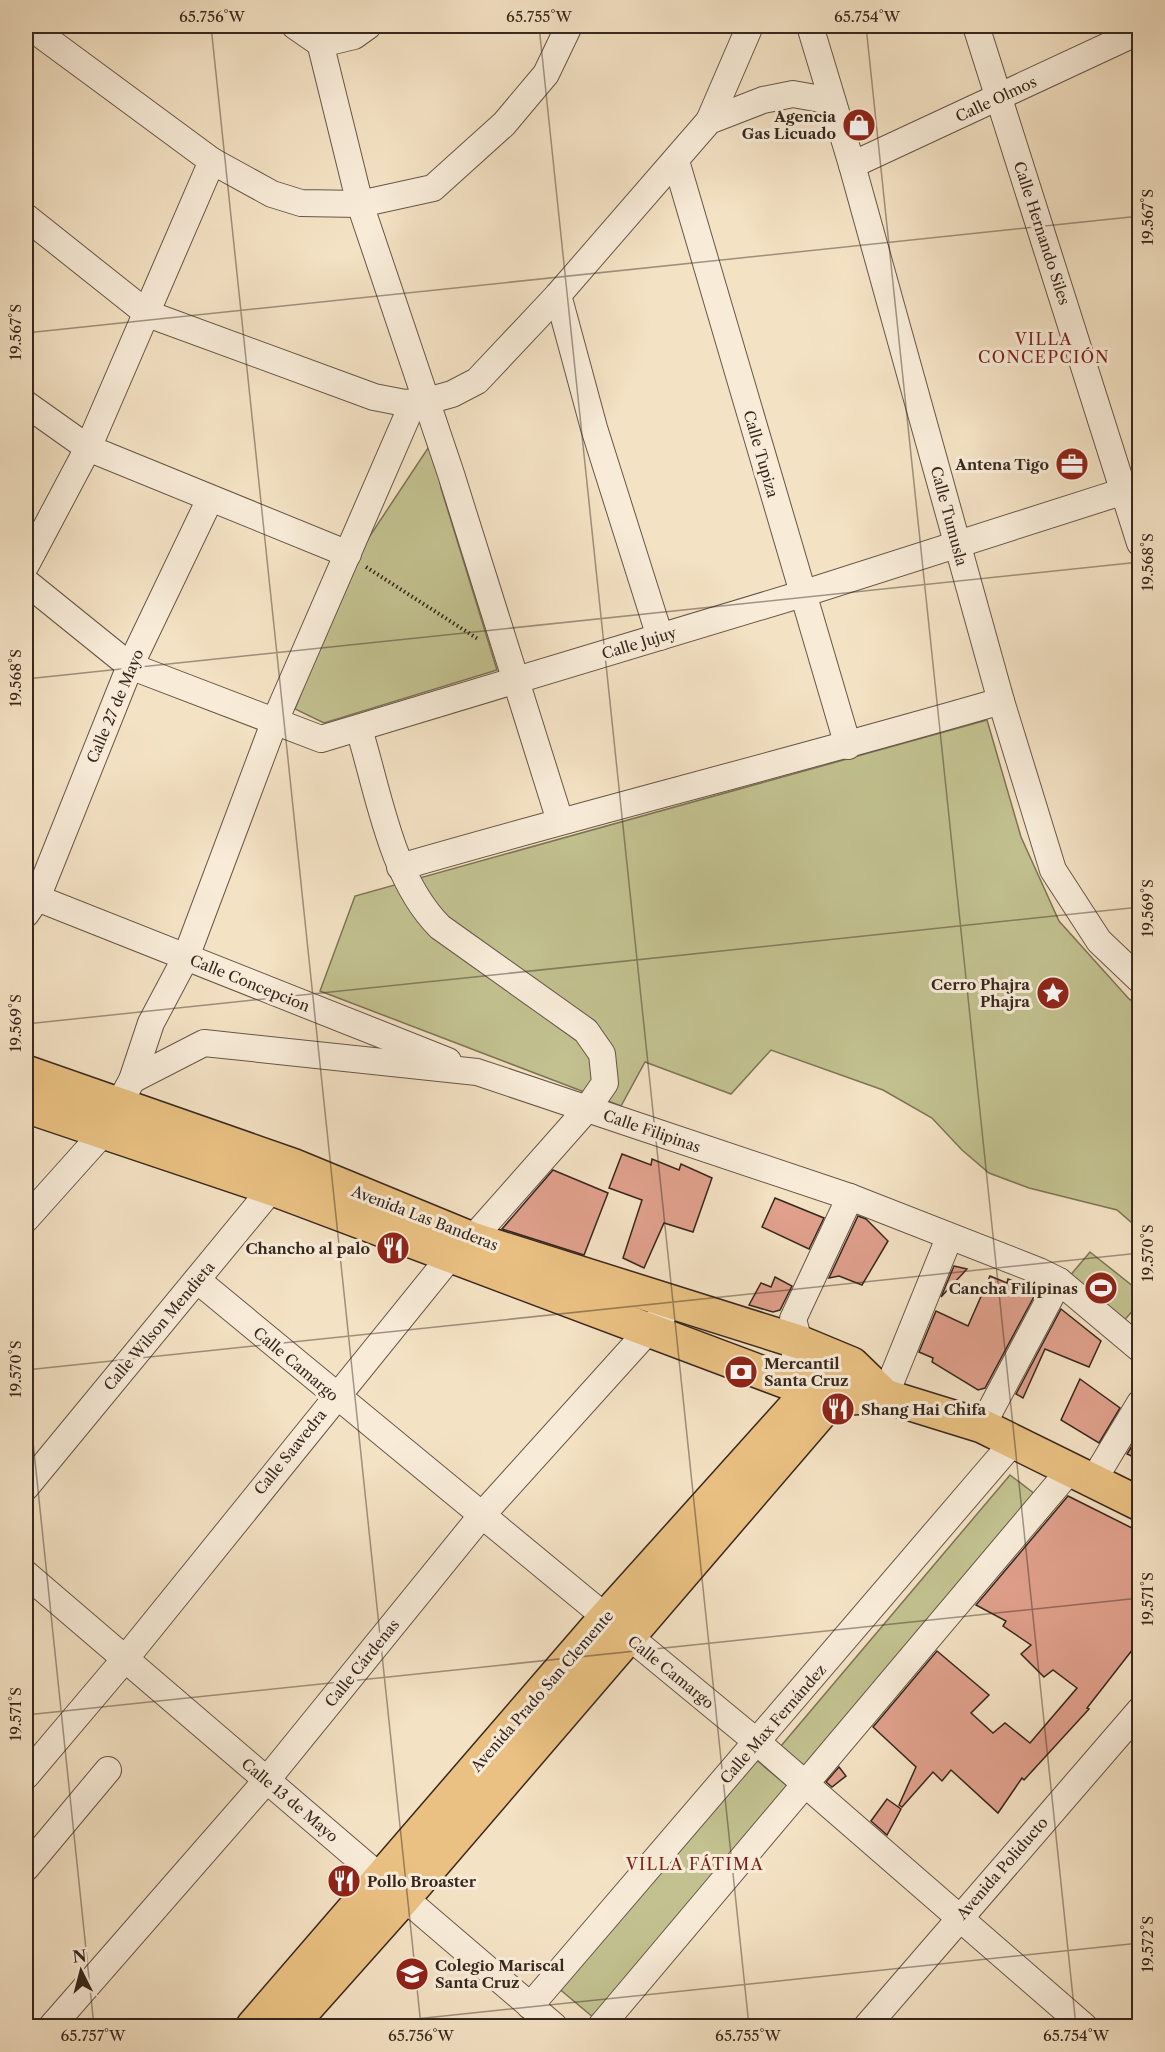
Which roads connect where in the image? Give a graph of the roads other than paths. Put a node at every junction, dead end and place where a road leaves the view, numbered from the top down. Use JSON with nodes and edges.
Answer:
{"nodes":[{"id":1,"x":295,"y":26,"type":"edge"},
{"id":2,"x":368,"y":26,"type":"edge"},
{"id":3,"x":569,"y":26,"type":"edge"},
{"id":4,"x":750,"y":26,"type":"edge"},
{"id":5,"x":810,"y":26,"type":"edge"},
{"id":6,"x":976,"y":26,"type":"edge"},
{"id":7,"x":29,"y":28,"type":"edge"},
{"id":8,"x":1140,"y":31,"type":"edge"},
{"id":9,"x":318,"y":35,"type":"edge"},
{"id":10,"x":999,"y":98,"type":"junction"},
{"id":11,"x":832,"y":101,"type":"junction"},
{"id":12,"x":709,"y":121,"type":"junction"},
{"id":13,"x":212,"y":161,"type":"junction"},
{"id":14,"x":676,"y":162,"type":"junction"},
{"id":15,"x":852,"y":165,"type":"junction"},
{"id":16,"x":360,"y":204,"type":"junction"},
{"id":17,"x":26,"y":217,"type":"edge"},
{"id":18,"x":558,"y":295,"type":"junction"},
{"id":19,"x":147,"y":314,"type":"junction"},
{"id":20,"x":420,"y":402,"type":"junction"},
{"id":21,"x":26,"y":404,"type":"edge"},
{"id":22,"x":88,"y":448,"type":"junction"},
{"id":23,"x":1131,"y":488,"type":"edge"},
{"id":24,"x":210,"y":499,"type":"junction"},
{"id":25,"x":1140,"y":543,"type":"edge"},
{"id":26,"x":957,"y":546,"type":"junction"},
{"id":27,"x":348,"y":554,"type":"junction"},
{"id":28,"x":26,"y":565,"type":"edge"},
{"id":29,"x":26,"y":582,"type":"edge"},
{"id":30,"x":802,"y":594,"type":"junction"},
{"id":31,"x":660,"y":637,"type":"junction"},
{"id":32,"x":130,"y":666,"type":"junction"},
{"id":33,"x":513,"y":669,"type":"junction"},
{"id":34,"x":1001,"y":702,"type":"junction"},
{"id":35,"x":274,"y":723,"type":"junction"},
{"id":36,"x":359,"y":729,"type":"junction"},
{"id":37,"x":848,"y":746,"type":"junction"},
{"id":38,"x":560,"y":821,"type":"junction"},
{"id":39,"x":400,"y":867,"type":"junction"},
{"id":40,"x":29,"y":901,"type":"edge"},
{"id":41,"x":186,"y":957,"type":"junction"},
{"id":42,"x":1139,"y":980,"type":"edge"},
{"id":43,"x":26,"y":1072,"type":"edge"},
{"id":44,"x":477,"y":1072,"type":"junction"},
{"id":45,"x":126,"y":1092,"type":"junction"},
{"id":46,"x":26,"y":1106,"type":"edge"},
{"id":47,"x":587,"y":1109,"type":"junction"},
{"id":48,"x":103,"y":1133,"type":"junction"},
{"id":49,"x":282,"y":1177,"type":"junction"},
{"id":50,"x":850,"y":1197,"type":"junction"},
{"id":51,"x":26,"y":1219,"type":"edge"},
{"id":52,"x":949,"y":1238,"type":"junction"},
{"id":53,"x":461,"y":1248,"type":"junction"},
{"id":54,"x":197,"y":1280,"type":"junction"},
{"id":55,"x":1059,"y":1281,"type":"junction"},
{"id":56,"x":675,"y":1301,"type":"junction"},
{"id":57,"x":651,"y":1330,"type":"junction"},
{"id":58,"x":798,"y":1342,"type":"junction"},
{"id":59,"x":1140,"y":1349,"type":"edge"},
{"id":60,"x":840,"y":1359,"type":"junction"},
{"id":61,"x":810,"y":1390,"type":"junction"},
{"id":62,"x":334,"y":1396,"type":"junction"},
{"id":63,"x":885,"y":1396,"type":"junction"},
{"id":64,"x":1140,"y":1403,"type":"edge"},
{"id":65,"x":982,"y":1426,"type":"junction"},
{"id":66,"x":1014,"y":1441,"type":"junction"},
{"id":67,"x":1082,"y":1475,"type":"junction"},
{"id":68,"x":26,"y":1487,"type":"edge"},
{"id":69,"x":1140,"y":1504,"type":"edge"},
{"id":70,"x":482,"y":1515,"type":"junction"},
{"id":71,"x":26,"y":1574,"type":"edge"},
{"id":72,"x":616,"y":1627,"type":"junction"},
{"id":73,"x":124,"y":1659,"type":"junction"},
{"id":74,"x":1140,"y":1710,"type":"edge"},
{"id":75,"x":757,"y":1742,"type":"junction"},
{"id":76,"x":108,"y":1770,"type":"dead end"},
{"id":77,"x":26,"y":1776,"type":"edge"},
{"id":78,"x":266,"y":1781,"type":"junction"},
{"id":79,"x":805,"y":1784,"type":"junction"},
{"id":80,"x":26,"y":1868,"type":"edge"},
{"id":81,"x":393,"y":1888,"type":"junction"},
{"id":82,"x":958,"y":1919,"type":"junction"},
{"id":83,"x":530,"y":2006,"type":"junction"},
{"id":84,"x":52,"y":2026,"type":"edge"},
{"id":85,"x":253,"y":2026,"type":"edge"},
{"id":86,"x":290,"y":2026,"type":"edge"},
{"id":87,"x":554,"y":2026,"type":"edge"},
{"id":88,"x":601,"y":2026,"type":"edge"},
{"id":89,"x":867,"y":2026,"type":"edge"},
{"id":90,"x":1084,"y":2026,"type":"edge"}],
"edges":[{"from":1,"to":9,"type":"street"},
{"from":2,"to":9,"type":"street"},
{"from":3,"to":16,"type":"street"},
{"from":4,"to":12,"type":"street"},
{"from":5,"to":11,"type":"street","name":"Calle Tumusla"},
{"from":6,"to":10,"type":"street","name":"Calle Hernando Siles"},
{"from":7,"to":13,"type":"street"},
{"from":8,"to":10,"type":"street","name":"Calle Olmos"},
{"from":9,"to":16,"type":"street"},
{"from":10,"to":15,"type":"street","name":"Calle Olmos"},
{"from":10,"to":23,"type":"street","name":"Calle Hernando Siles"},
{"from":11,"to":12,"type":"street"},
{"from":11,"to":15,"type":"street","name":"Calle Tumusla"},
{"from":12,"to":14,"type":"street"},
{"from":13,"to":16,"type":"street"},
{"from":13,"to":19,"type":"street"},
{"from":14,"to":18,"type":"street"},
{"from":14,"to":30,"type":"street","name":"Calle Tupiza"},
{"from":15,"to":26,"type":"street","name":"Calle Tumusla"},
{"from":16,"to":20,"type":"street"},
{"from":17,"to":19,"type":"street"},
{"from":18,"to":20,"type":"street"},
{"from":18,"to":31,"type":"street"},
{"from":19,"to":20,"type":"street"},
{"from":19,"to":22,"type":"street"},
{"from":20,"to":27,"type":"street"},
{"from":20,"to":33,"type":"street"},
{"from":21,"to":22,"type":"street"},
{"from":22,"to":24,"type":"street"},
{"from":22,"to":28,"type":"street"},
{"from":23,"to":25,"type":"street","name":"Calle Hernando Siles"},
{"from":23,"to":26,"type":"street","name":"Calle Jujuy"},
{"from":24,"to":27,"type":"street"},
{"from":24,"to":32,"type":"street","name":"Calle 27 de Mayo"},
{"from":26,"to":30,"type":"street","name":"Calle Jujuy"},
{"from":26,"to":34,"type":"street","name":"Calle Tumusla"},
{"from":27,"to":35,"type":"street"},
{"from":29,"to":32,"type":"street"},
{"from":30,"to":31,"type":"street","name":"Calle Jujuy"},
{"from":30,"to":37,"type":"street","name":"Calle Tupiza"},
{"from":31,"to":33,"type":"street","name":"Calle Jujuy"},
{"from":32,"to":35,"type":"street"},
{"from":32,"to":40,"type":"street","name":"Calle 27 de Mayo"},
{"from":33,"to":36,"type":"street","name":"Calle Jujuy"},
{"from":33,"to":38,"type":"street"},
{"from":34,"to":37,"type":"street"},
{"from":34,"to":42,"type":"street","name":"Calle Tumusla"},
{"from":35,"to":36,"type":"street","name":"Calle Jujuy"},
{"from":35,"to":41,"type":"street"},
{"from":36,"to":39,"type":"street","name":"Calle Saavedra"},
{"from":37,"to":38,"type":"street"},
{"from":38,"to":39,"type":"street"},
{"from":39,"to":47,"type":"street","name":"Calle Saavedra"},
{"from":40,"to":41,"type":"street","name":"Calle Concepcion"},
{"from":41,"to":44,"type":"street","name":"Calle Concepcion"},
{"from":41,"to":45,"type":"street"},
{"from":43,"to":45,"type":"main road","name":"Avenida Las Banderas"},
{"from":44,"to":45,"type":"street","name":"Calle Filipinas"},
{"from":44,"to":47,"type":"street","name":"Calle Filipinas"},
{"from":45,"to":48,"type":"street"},
{"from":45,"to":49,"type":"main road","name":"Avenida Las Banderas"},
{"from":46,"to":48,"type":"main road","name":"Avenida Las Banderas"},
{"from":47,"to":50,"type":"street","name":"Calle Filipinas"},
{"from":47,"to":53,"type":"street","name":"Calle Saavedra"},
{"from":48,"to":49,"type":"main road","name":"Avenida Las Banderas"},
{"from":48,"to":51,"type":"street"},
{"from":49,"to":53,"type":"main road","name":"Avenida Las Banderas"},
{"from":49,"to":54,"type":"street","name":"Calle Wilson Mendieta"},
{"from":50,"to":52,"type":"street","name":"Calle Filipinas"},
{"from":50,"to":58,"type":"street"},
{"from":52,"to":55,"type":"street","name":"Calle Filipinas"},
{"from":52,"to":63,"type":"street"},
{"from":53,"to":56,"type":"main road","name":"Avenida Las Banderas"},
{"from":53,"to":57,"type":"main road","name":"Avenida Las Banderas"},
{"from":53,"to":62,"type":"street","name":"Calle Saavedra"},
{"from":54,"to":62,"type":"street","name":"Calle Camargo"},
{"from":54,"to":68,"type":"street","name":"Calle Wilson Mendieta"},
{"from":55,"to":59,"type":"street","name":"Calle Filipinas"},
{"from":55,"to":65,"type":"street"},
{"from":56,"to":57,"type":"street","name":"Calle Cárdenas"},
{"from":56,"to":58,"type":"main road","name":"Avenida Las Banderas"},
{"from":57,"to":61,"type":"main road","name":"Avenida Las Banderas"},
{"from":57,"to":70,"type":"street","name":"Calle Cárdenas"},
{"from":58,"to":60,"type":"main road","name":"Avenida Las Banderas"},
{"from":58,"to":61,"type":"street"},
{"from":60,"to":61,"type":"main road","name":"Avenida Prado San Clemente"},
{"from":60,"to":63,"type":"main road","name":"Avenida Las Banderas"},
{"from":61,"to":63,"type":"main road","name":"Avenida Las Banderas"},
{"from":61,"to":72,"type":"main road","name":"Avenida Prado San Clemente"},
{"from":62,"to":70,"type":"street","name":"Calle Camargo"},
{"from":62,"to":73,"type":"street","name":"Calle Saavedra"},
{"from":63,"to":65,"type":"main road","name":"Avenida Las Banderas"},
{"from":64,"to":67,"type":"street"},
{"from":65,"to":66,"type":"main road","name":"Avenida Las Banderas"},
{"from":66,"to":67,"type":"main road","name":"Avenida Las Banderas"},
{"from":66,"to":75,"type":"street","name":"Calle Max Fernández"},
{"from":67,"to":69,"type":"main road","name":"Avenida Las Banderas"},
{"from":67,"to":79,"type":"street"},
{"from":70,"to":72,"type":"street","name":"Calle Camargo"},
{"from":70,"to":78,"type":"street","name":"Calle Cárdenas"},
{"from":71,"to":73,"type":"street","name":"Calle 13 de Mayo"},
{"from":72,"to":75,"type":"street","name":"Calle Camargo"},
{"from":72,"to":81,"type":"main road","name":"Avenida Prado San Clemente"},
{"from":73,"to":77,"type":"street","name":"Calle Saavedra"},
{"from":73,"to":78,"type":"street","name":"Calle 13 de Mayo"},
{"from":74,"to":82,"type":"street","name":"Avenida Poliducto"},
{"from":75,"to":79,"type":"street","name":"Calle Camargo"},
{"from":75,"to":83,"type":"street","name":"Calle Max Fernández"},
{"from":76,"to":80,"type":"street"},
{"from":78,"to":81,"type":"street","name":"Calle 13 de Mayo"},
{"from":78,"to":84,"type":"street","name":"Calle Cárdenas"},
{"from":79,"to":82,"type":"street","name":"Calle Camargo"},
{"from":79,"to":88,"type":"street"},
{"from":81,"to":83,"type":"street","name":"Calle 13 de Mayo"},
{"from":81,"to":85,"type":"main road","name":"Avenida Prado San Clemente"},
{"from":81,"to":86,"type":"main road","name":"Avenida Prado San Clemente"},
{"from":82,"to":89,"type":"street","name":"Avenida Poliducto"},
{"from":82,"to":90,"type":"street","name":"Calle Camargo"},
{"from":83,"to":87,"type":"street","name":"Calle 13 de Mayo"}]}
